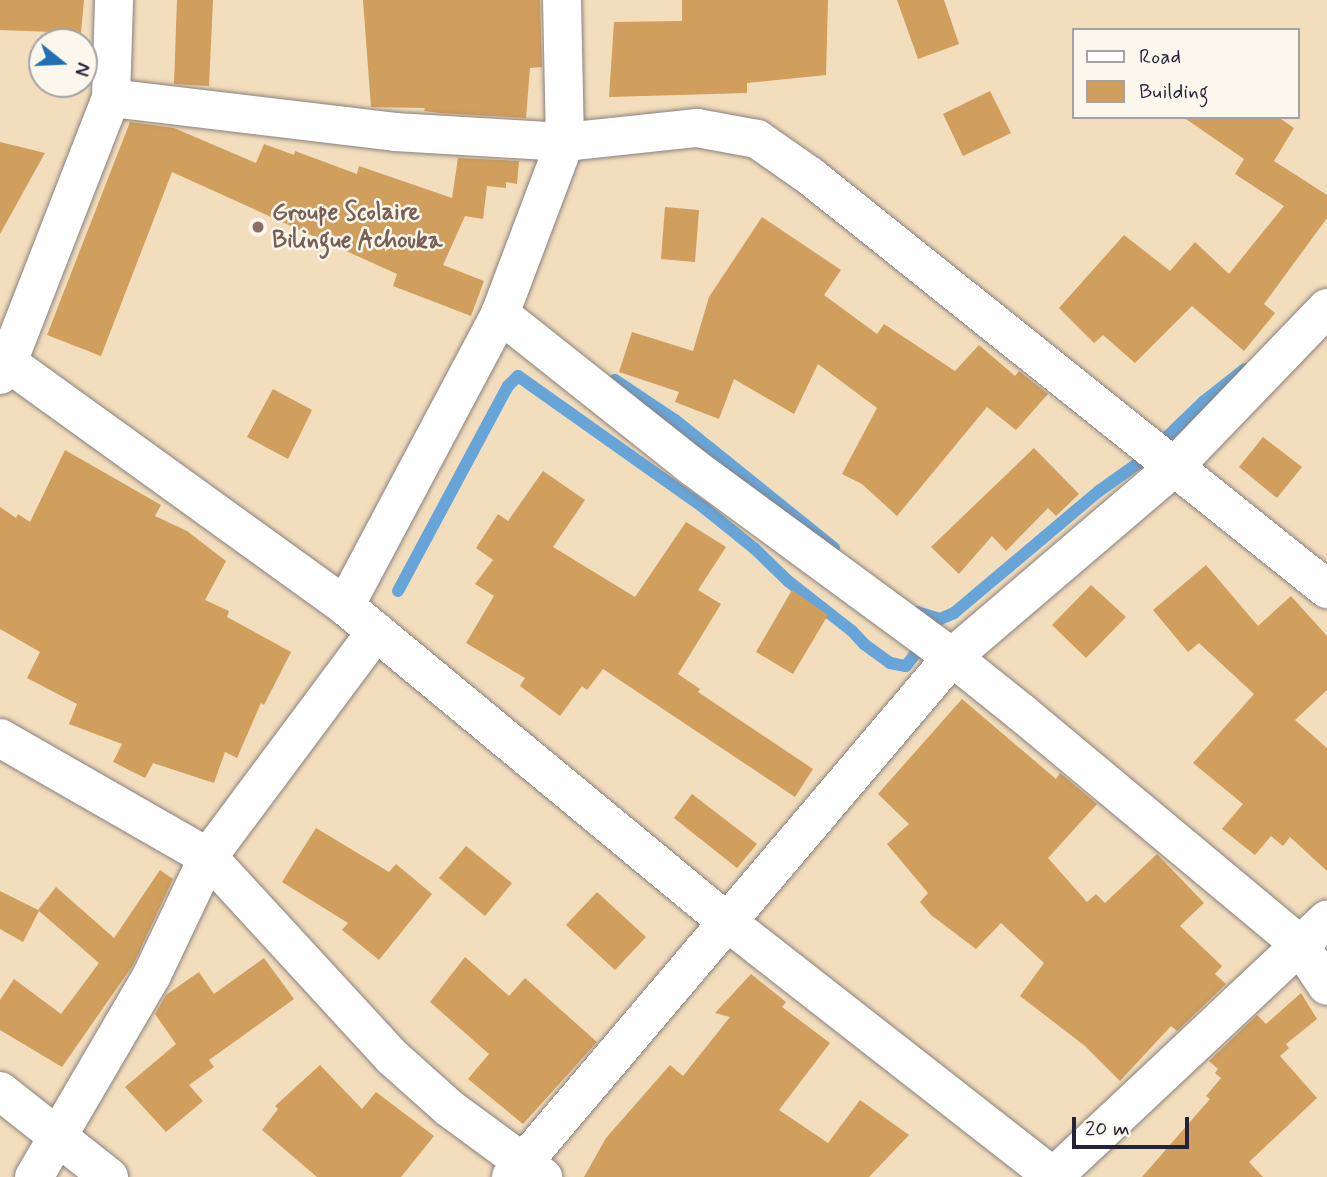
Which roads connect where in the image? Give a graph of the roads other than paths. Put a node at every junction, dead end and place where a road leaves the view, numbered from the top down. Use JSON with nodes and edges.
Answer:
{"nodes":[{"id":1,"x":114,"y":0,"type":"edge"},
{"id":2,"x":562,"y":0,"type":"edge"},
{"id":3,"x":111,"y":98,"type":"junction"},
{"id":4,"x":565,"y":142,"type":"junction"},
{"id":5,"x":1327,"y":308,"type":"edge"},
{"id":6,"x":500,"y":314,"type":"junction"},
{"id":7,"x":3,"y":365,"type":"edge"},
{"id":8,"x":1173,"y":468,"type":"junction"},
{"id":9,"x":1327,"y":589,"type":"edge"},
{"id":10,"x":345,"y":606,"type":"junction"},
{"id":11,"x":376,"y":632,"type":"junction"},
{"id":12,"x":952,"y":657,"type":"junction"},
{"id":13,"x":0,"y":738,"type":"edge"},
{"id":14,"x":208,"y":857,"type":"junction"},
{"id":15,"x":726,"y":921,"type":"junction"},
{"id":16,"x":1313,"y":932,"type":"edge"},
{"id":17,"x":1327,"y":986,"type":"edge"},
{"id":18,"x":0,"y":1091,"type":"edge"},
{"id":19,"x":58,"y":1135,"type":"junction"},
{"id":20,"x":526,"y":1173,"type":"edge"},
{"id":21,"x":34,"y":1177,"type":"edge"},
{"id":22,"x":109,"y":1177,"type":"edge"},
{"id":23,"x":1054,"y":1177,"type":"edge"}],
"edges":[{"from":1,"to":3,"type":"street"},
{"from":2,"to":4,"type":"street"},
{"from":3,"to":4,"type":"street"},
{"from":3,"to":7,"type":"street"},
{"from":4,"to":6,"type":"street"},
{"from":4,"to":8,"type":"street"},
{"from":5,"to":8,"type":"street"},
{"from":6,"to":10,"type":"street"},
{"from":6,"to":12,"type":"street"},
{"from":7,"to":10,"type":"street"},
{"from":8,"to":9,"type":"street"},
{"from":8,"to":12,"type":"street"},
{"from":10,"to":11,"type":"street"},
{"from":11,"to":14,"type":"street"},
{"from":11,"to":15,"type":"street"},
{"from":12,"to":15,"type":"street"},
{"from":12,"to":16,"type":"street"},
{"from":13,"to":14,"type":"street"},
{"from":14,"to":19,"type":"street"},
{"from":14,"to":20,"type":"street"},
{"from":15,"to":20,"type":"street"},
{"from":15,"to":23,"type":"street"},
{"from":16,"to":17,"type":"street"},
{"from":16,"to":23,"type":"street"},
{"from":18,"to":19,"type":"street"},
{"from":19,"to":21,"type":"street"},
{"from":19,"to":22,"type":"street"}]}
